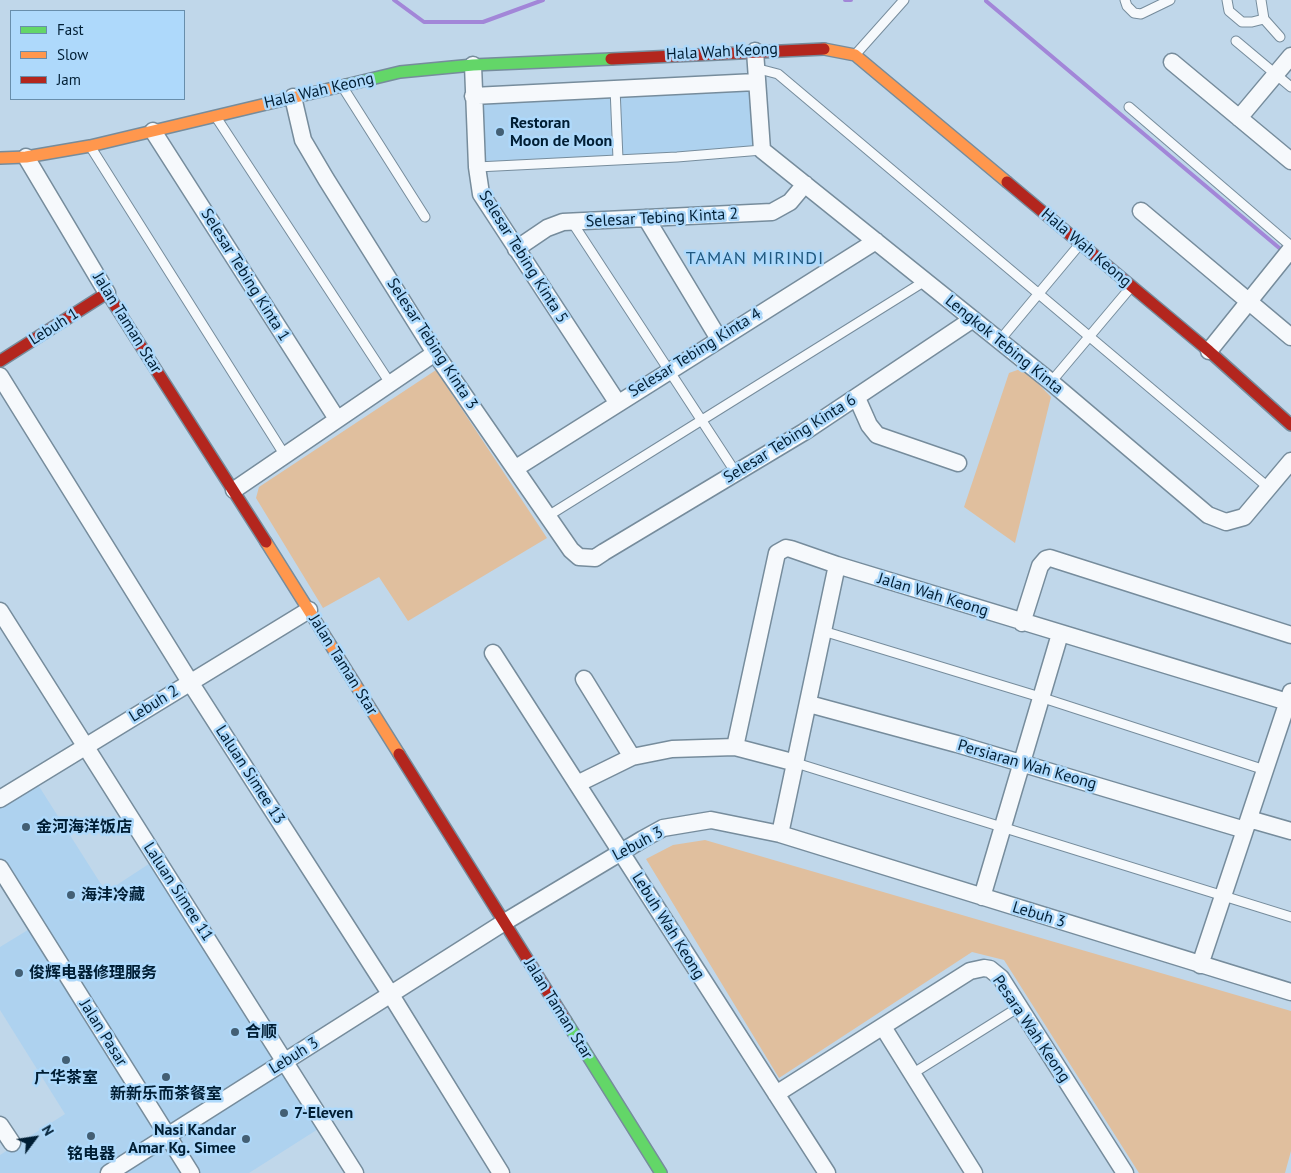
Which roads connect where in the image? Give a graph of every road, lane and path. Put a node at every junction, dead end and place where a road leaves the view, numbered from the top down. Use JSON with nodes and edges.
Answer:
{"nodes":[{"id":1,"x":904,"y":0,"type":"edge"},
{"id":2,"x":1125,"y":0,"type":"edge"},
{"id":3,"x":1170,"y":0,"type":"edge"},
{"id":4,"x":1227,"y":0,"type":"edge"},
{"id":5,"x":1261,"y":0,"type":"edge"},
{"id":6,"x":1264,"y":19,"type":"junction"},
{"id":7,"x":1280,"y":37,"type":"dead end"},
{"id":8,"x":1236,"y":41,"type":"dead end"},
{"id":9,"x":755,"y":51,"type":"junction"},
{"id":10,"x":855,"y":56,"type":"junction"},
{"id":11,"x":1291,"y":56,"type":"edge"},
{"id":12,"x":1172,"y":62,"type":"dead end"},
{"id":13,"x":473,"y":64,"type":"junction"},
{"id":14,"x":1276,"y":74,"type":"junction"},
{"id":15,"x":756,"y":75,"type":"junction"},
{"id":16,"x":342,"y":86,"type":"junction"},
{"id":17,"x":1291,"y":87,"type":"edge"},
{"id":18,"x":615,"y":88,"type":"junction"},
{"id":19,"x":473,"y":96,"type":"junction"},
{"id":20,"x":293,"y":97,"type":"junction"},
{"id":21,"x":1129,"y":107,"type":"dead end"},
{"id":22,"x":214,"y":115,"type":"junction"},
{"id":23,"x":1239,"y":118,"type":"junction"},
{"id":24,"x":153,"y":131,"type":"junction"},
{"id":25,"x":90,"y":146,"type":"junction"},
{"id":26,"x":762,"y":150,"type":"junction"},
{"id":27,"x":26,"y":157,"type":"junction"},
{"id":28,"x":0,"y":158,"type":"edge"},
{"id":29,"x":618,"y":159,"type":"junction"},
{"id":30,"x":1291,"y":161,"type":"edge"},
{"id":31,"x":476,"y":167,"type":"junction"},
{"id":32,"x":805,"y":184,"type":"junction"},
{"id":33,"x":1141,"y":211,"type":"dead end"},
{"id":34,"x":425,"y":218,"type":"dead end"},
{"id":35,"x":646,"y":218,"type":"junction"},
{"id":36,"x":572,"y":222,"type":"junction"},
{"id":37,"x":876,"y":241,"type":"junction"},
{"id":38,"x":1080,"y":244,"type":"junction"},
{"id":39,"x":1291,"y":247,"type":"edge"},
{"id":40,"x":516,"y":249,"type":"junction"},
{"id":41,"x":926,"y":282,"type":"junction"},
{"id":42,"x":1131,"y":286,"type":"junction"},
{"id":43,"x":108,"y":293,"type":"junction"},
{"id":44,"x":1038,"y":294,"type":"junction"},
{"id":45,"x":1248,"y":303,"type":"junction"},
{"id":46,"x":973,"y":319,"type":"junction"},
{"id":47,"x":1088,"y":337,"type":"junction"},
{"id":48,"x":1291,"y":337,"type":"edge"},
{"id":49,"x":719,"y":339,"type":"junction"},
{"id":50,"x":1000,"y":340,"type":"junction"},
{"id":51,"x":1209,"y":351,"type":"junction"},
{"id":52,"x":436,"y":353,"type":"junction"},
{"id":53,"x":0,"y":361,"type":"edge"},
{"id":54,"x":670,"y":370,"type":"junction"},
{"id":55,"x":0,"y":376,"type":"edge"},
{"id":56,"x":1051,"y":382,"type":"junction"},
{"id":57,"x":390,"y":383,"type":"junction"},
{"id":58,"x":857,"y":398,"type":"junction"},
{"id":59,"x":617,"y":402,"type":"junction"},
{"id":60,"x":337,"y":419,"type":"junction"},
{"id":61,"x":702,"y":421,"type":"junction"},
{"id":62,"x":1291,"y":425,"type":"edge"},
{"id":63,"x":284,"y":454,"type":"junction"},
{"id":64,"x":1291,"y":461,"type":"edge"},
{"id":65,"x":958,"y":463,"type":"dead end"},
{"id":66,"x":516,"y":468,"type":"junction"},
{"id":67,"x":736,"y":473,"type":"junction"},
{"id":68,"x":1269,"y":488,"type":"junction"},
{"id":69,"x":234,"y":490,"type":"junction"},
{"id":70,"x":548,"y":516,"type":"junction"},
{"id":71,"x":604,"y":552,"type":"joint"},
{"id":72,"x":837,"y":565,"type":"junction"},
{"id":73,"x":309,"y":610,"type":"junction"},
{"id":74,"x":0,"y":611,"type":"edge"},
{"id":75,"x":1022,"y":623,"type":"junction"},
{"id":76,"x":824,"y":631,"type":"junction"},
{"id":77,"x":1060,"y":634,"type":"junction"},
{"id":78,"x":1291,"y":635,"type":"edge"},
{"id":79,"x":493,"y":653,"type":"dead end"},
{"id":80,"x":584,"y":679,"type":"dead end"},
{"id":81,"x":190,"y":682,"type":"junction"},
{"id":82,"x":1040,"y":697,"type":"junction"},
{"id":83,"x":1290,"y":699,"type":"edge"},
{"id":84,"x":809,"y":704,"type":"junction"},
{"id":85,"x":86,"y":747,"type":"junction"},
{"id":86,"x":735,"y":748,"type":"junction"},
{"id":87,"x":632,"y":757,"type":"junction"},
{"id":88,"x":796,"y":763,"type":"junction"},
{"id":89,"x":1021,"y":763,"type":"junction"},
{"id":90,"x":1265,"y":770,"type":"junction"},
{"id":91,"x":577,"y":784,"type":"junction"},
{"id":92,"x":0,"y":799,"type":"edge"},
{"id":93,"x":1247,"y":824,"type":"junction"},
{"id":94,"x":1002,"y":828,"type":"junction"},
{"id":95,"x":1291,"y":831,"type":"edge"},
{"id":96,"x":780,"y":834,"type":"junction"},
{"id":97,"x":621,"y":852,"type":"junction"},
{"id":98,"x":0,"y":868,"type":"edge"},
{"id":99,"x":982,"y":897,"type":"junction"},
{"id":100,"x":1223,"y":897,"type":"junction"},
{"id":101,"x":1291,"y":917,"type":"edge"},
{"id":102,"x":503,"y":923,"type":"junction"},
{"id":103,"x":1200,"y":965,"type":"junction"},
{"id":104,"x":1291,"y":992,"type":"edge"},
{"id":105,"x":391,"y":995,"type":"junction"},
{"id":106,"x":1019,"y":1006,"type":"junction"},
{"id":107,"x":883,"y":1027,"type":"junction"},
{"id":108,"x":286,"y":1061,"type":"junction"},
{"id":109,"x":912,"y":1074,"type":"junction"},
{"id":110,"x":776,"y":1094,"type":"junction"},
{"id":111,"x":0,"y":1125,"type":"edge"},
{"id":112,"x":168,"y":1136,"type":"junction"},
{"id":113,"x":12,"y":1143,"type":"dead end"},
{"id":114,"x":109,"y":1173,"type":"edge"},
{"id":115,"x":191,"y":1173,"type":"edge"},
{"id":116,"x":355,"y":1173,"type":"edge"},
{"id":117,"x":502,"y":1173,"type":"edge"},
{"id":118,"x":662,"y":1173,"type":"edge"},
{"id":119,"x":827,"y":1173,"type":"edge"},
{"id":120,"x":974,"y":1173,"type":"edge"},
{"id":121,"x":1125,"y":1173,"type":"edge"}],
"edges":[{"from":1,"to":10,"type":"lane"},
{"from":2,"to":3,"type":"lane"},
{"from":4,"to":6,"type":"lane"},
{"from":5,"to":6,"type":"lane"},
{"from":6,"to":7,"type":"lane"},
{"from":8,"to":14,"type":"lane"},
{"from":9,"to":10,"type":"street","name":"Hala Wah Keong"},
{"from":9,"to":13,"type":"street","name":"Hala Wah Keong"},
{"from":9,"to":15,"type":"street"},
{"from":10,"to":38,"type":"street","name":"Hala Wah Keong"},
{"from":11,"to":14,"type":"street"},
{"from":12,"to":23,"type":"street"},
{"from":13,"to":16,"type":"street","name":"Hala Wah Keong"},
{"from":13,"to":19,"type":"street","name":"Selesar Tebing Kinta 5"},
{"from":14,"to":17,"type":"lane"},
{"from":14,"to":23,"type":"street"},
{"from":15,"to":18,"type":"street"},
{"from":15,"to":26,"type":"street"},
{"from":15,"to":44,"type":"lane"},
{"from":16,"to":20,"type":"street","name":"Hala Wah Keong"},
{"from":16,"to":34,"type":"lane"},
{"from":18,"to":19,"type":"street"},
{"from":18,"to":29,"type":"lane"},
{"from":19,"to":31,"type":"street","name":"Selesar Tebing Kinta 5"},
{"from":20,"to":22,"type":"street","name":"Hala Wah Keong"},
{"from":20,"to":52,"type":"street","name":"Selesar Tebing Kinta 3"},
{"from":21,"to":39,"type":"lane"},
{"from":22,"to":24,"type":"street","name":"Hala Wah Keong"},
{"from":22,"to":57,"type":"lane"},
{"from":23,"to":30,"type":"street"},
{"from":24,"to":25,"type":"street","name":"Hala Wah Keong"},
{"from":24,"to":60,"type":"street","name":"Selesar Tebing Kinta 1"},
{"from":25,"to":27,"type":"street","name":"Hala Wah Keong"},
{"from":25,"to":63,"type":"lane"},
{"from":26,"to":29,"type":"lane"},
{"from":26,"to":32,"type":"street","name":"Lengkok Tebing Kinta"},
{"from":27,"to":28,"type":"street","name":"Hala Wah Keong"},
{"from":27,"to":43,"type":"street","name":"Jalan Taman Star"},
{"from":29,"to":31,"type":"lane"},
{"from":31,"to":40,"type":"street","name":"Selesar Tebing Kinta 5"},
{"from":32,"to":35,"type":"street","name":"Selesar Tebing Kinta 2"},
{"from":32,"to":37,"type":"street","name":"Lengkok Tebing Kinta"},
{"from":33,"to":45,"type":"street"},
{"from":35,"to":36,"type":"street","name":"Selesar Tebing Kinta 2"},
{"from":35,"to":49,"type":"street"},
{"from":36,"to":40,"type":"street","name":"Selesar Tebing Kinta 2"},
{"from":36,"to":54,"type":"lane"},
{"from":37,"to":41,"type":"street","name":"Lengkok Tebing Kinta"},
{"from":37,"to":49,"type":"street","name":"Selesar Tebing Kinta 4"},
{"from":38,"to":42,"type":"street","name":"Hala Wah Keong"},
{"from":38,"to":44,"type":"lane"},
{"from":39,"to":45,"type":"street"},
{"from":40,"to":59,"type":"street","name":"Selesar Tebing Kinta 5"},
{"from":41,"to":46,"type":"street","name":"Lengkok Tebing Kinta"},
{"from":41,"to":61,"type":"lane"},
{"from":42,"to":47,"type":"lane"},
{"from":42,"to":51,"type":"street","name":"Hala Wah Keong"},
{"from":43,"to":53,"type":"street","name":"Lebuh 1"},
{"from":43,"to":69,"type":"street","name":"Jalan Taman Star"},
{"from":44,"to":47,"type":"lane"},
{"from":44,"to":50,"type":"lane"},
{"from":45,"to":48,"type":"street"},
{"from":45,"to":51,"type":"street"},
{"from":46,"to":50,"type":"street","name":"Lengkok Tebing Kinta"},
{"from":46,"to":58,"type":"street","name":"Selesar Tebing Kinta 6"},
{"from":47,"to":56,"type":"lane"},
{"from":47,"to":68,"type":"lane"},
{"from":49,"to":54,"type":"street","name":"Selesar Tebing Kinta 4"},
{"from":50,"to":56,"type":"street","name":"Lengkok Tebing Kinta"},
{"from":51,"to":62,"type":"street","name":"Hala Wah Keong"},
{"from":52,"to":57,"type":"street"},
{"from":52,"to":66,"type":"street","name":"Selesar Tebing Kinta 3"},
{"from":54,"to":59,"type":"street","name":"Selesar Tebing Kinta 4"},
{"from":54,"to":61,"type":"lane"},
{"from":55,"to":81,"type":"street","name":"Laluan Simee 13"},
{"from":56,"to":68,"type":"street","name":"Lengkok Tebing Kinta"},
{"from":57,"to":60,"type":"street"},
{"from":58,"to":65,"type":"street"},
{"from":58,"to":67,"type":"street","name":"Selesar Tebing Kinta 6"},
{"from":59,"to":66,"type":"street","name":"Selesar Tebing Kinta 4"},
{"from":60,"to":63,"type":"street"},
{"from":61,"to":67,"type":"lane"},
{"from":61,"to":70,"type":"lane"},
{"from":63,"to":69,"type":"street"},
{"from":64,"to":68,"type":"street","name":"Lengkok Tebing Kinta"},
{"from":66,"to":70,"type":"street","name":"Selesar Tebing Kinta 3"},
{"from":67,"to":71,"type":"street","name":"Selesar Tebing Kinta 6"},
{"from":69,"to":73,"type":"street","name":"Jalan Taman Star"},
{"from":70,"to":71,"type":"street","name":"Selesar Tebing Kinta 3"},
{"from":72,"to":75,"type":"street","name":"Jalan Wah Keong"},
{"from":72,"to":76,"type":"street"},
{"from":72,"to":86,"type":"street","name":"Jalan Wah Keong"},
{"from":73,"to":81,"type":"street","name":"Lebuh 2"},
{"from":73,"to":102,"type":"street","name":"Jalan Taman Star"},
{"from":74,"to":85,"type":"street","name":"Laluan Simee 11"},
{"from":75,"to":77,"type":"street","name":"Jalan Wah Keong"},
{"from":75,"to":78,"type":"street"},
{"from":76,"to":82,"type":"lane"},
{"from":76,"to":84,"type":"street"},
{"from":77,"to":82,"type":"street"},
{"from":77,"to":83,"type":"street","name":"Jalan Wah Keong"},
{"from":79,"to":91,"type":"street","name":"Lebuh Wah Keong"},
{"from":80,"to":87,"type":"street"},
{"from":81,"to":85,"type":"street","name":"Lebuh 2"},
{"from":81,"to":105,"type":"street","name":"Laluan Simee 13"},
{"from":82,"to":89,"type":"street"},
{"from":82,"to":90,"type":"lane"},
{"from":83,"to":90,"type":"street"},
{"from":84,"to":88,"type":"street"},
{"from":84,"to":89,"type":"street","name":"Persiaran Wah Keong"},
{"from":85,"to":92,"type":"street","name":"Lebuh 2"},
{"from":85,"to":108,"type":"street","name":"Laluan Simee 11"},
{"from":86,"to":87,"type":"street"},
{"from":86,"to":88,"type":"street"},
{"from":87,"to":91,"type":"street"},
{"from":88,"to":94,"type":"lane"},
{"from":88,"to":96,"type":"street"},
{"from":89,"to":93,"type":"street","name":"Persiaran Wah Keong"},
{"from":89,"to":94,"type":"street"},
{"from":90,"to":93,"type":"street"},
{"from":91,"to":97,"type":"street","name":"Lebuh Wah Keong"},
{"from":93,"to":95,"type":"street","name":"Persiaran Wah Keong"},
{"from":93,"to":100,"type":"street"},
{"from":94,"to":99,"type":"street"},
{"from":94,"to":100,"type":"lane"},
{"from":96,"to":97,"type":"street","name":"Lebuh 3"},
{"from":96,"to":99,"type":"street","name":"Lebuh 3"},
{"from":97,"to":102,"type":"street","name":"Lebuh 3"},
{"from":97,"to":110,"type":"street","name":"Lebuh Wah Keong"},
{"from":98,"to":112,"type":"street","name":"Jalan Pasar"},
{"from":99,"to":103,"type":"street","name":"Lebuh 3"},
{"from":100,"to":101,"type":"lane"},
{"from":100,"to":103,"type":"street"},
{"from":102,"to":105,"type":"street","name":"Lebuh 3"},
{"from":102,"to":118,"type":"street","name":"Jalan Taman Star"},
{"from":103,"to":104,"type":"street","name":"Lebuh 3"},
{"from":105,"to":108,"type":"street","name":"Lebuh 3"},
{"from":105,"to":117,"type":"street","name":"Laluan Simee 13"},
{"from":106,"to":107,"type":"street","name":"Pesara Wah Keong"},
{"from":106,"to":109,"type":"lane"},
{"from":106,"to":121,"type":"street","name":"Pesara Wah Keong"},
{"from":107,"to":109,"type":"street"},
{"from":107,"to":110,"type":"street","name":"Pesara Wah Keong"},
{"from":108,"to":112,"type":"street","name":"Lebuh 3"},
{"from":108,"to":116,"type":"street","name":"Laluan Simee 11"},
{"from":109,"to":120,"type":"street"},
{"from":110,"to":119,"type":"street","name":"Lebuh Wah Keong"},
{"from":111,"to":113,"type":"street"},
{"from":112,"to":114,"type":"street","name":"Lebuh 3"},
{"from":112,"to":115,"type":"street","name":"Jalan Pasar"}]}
